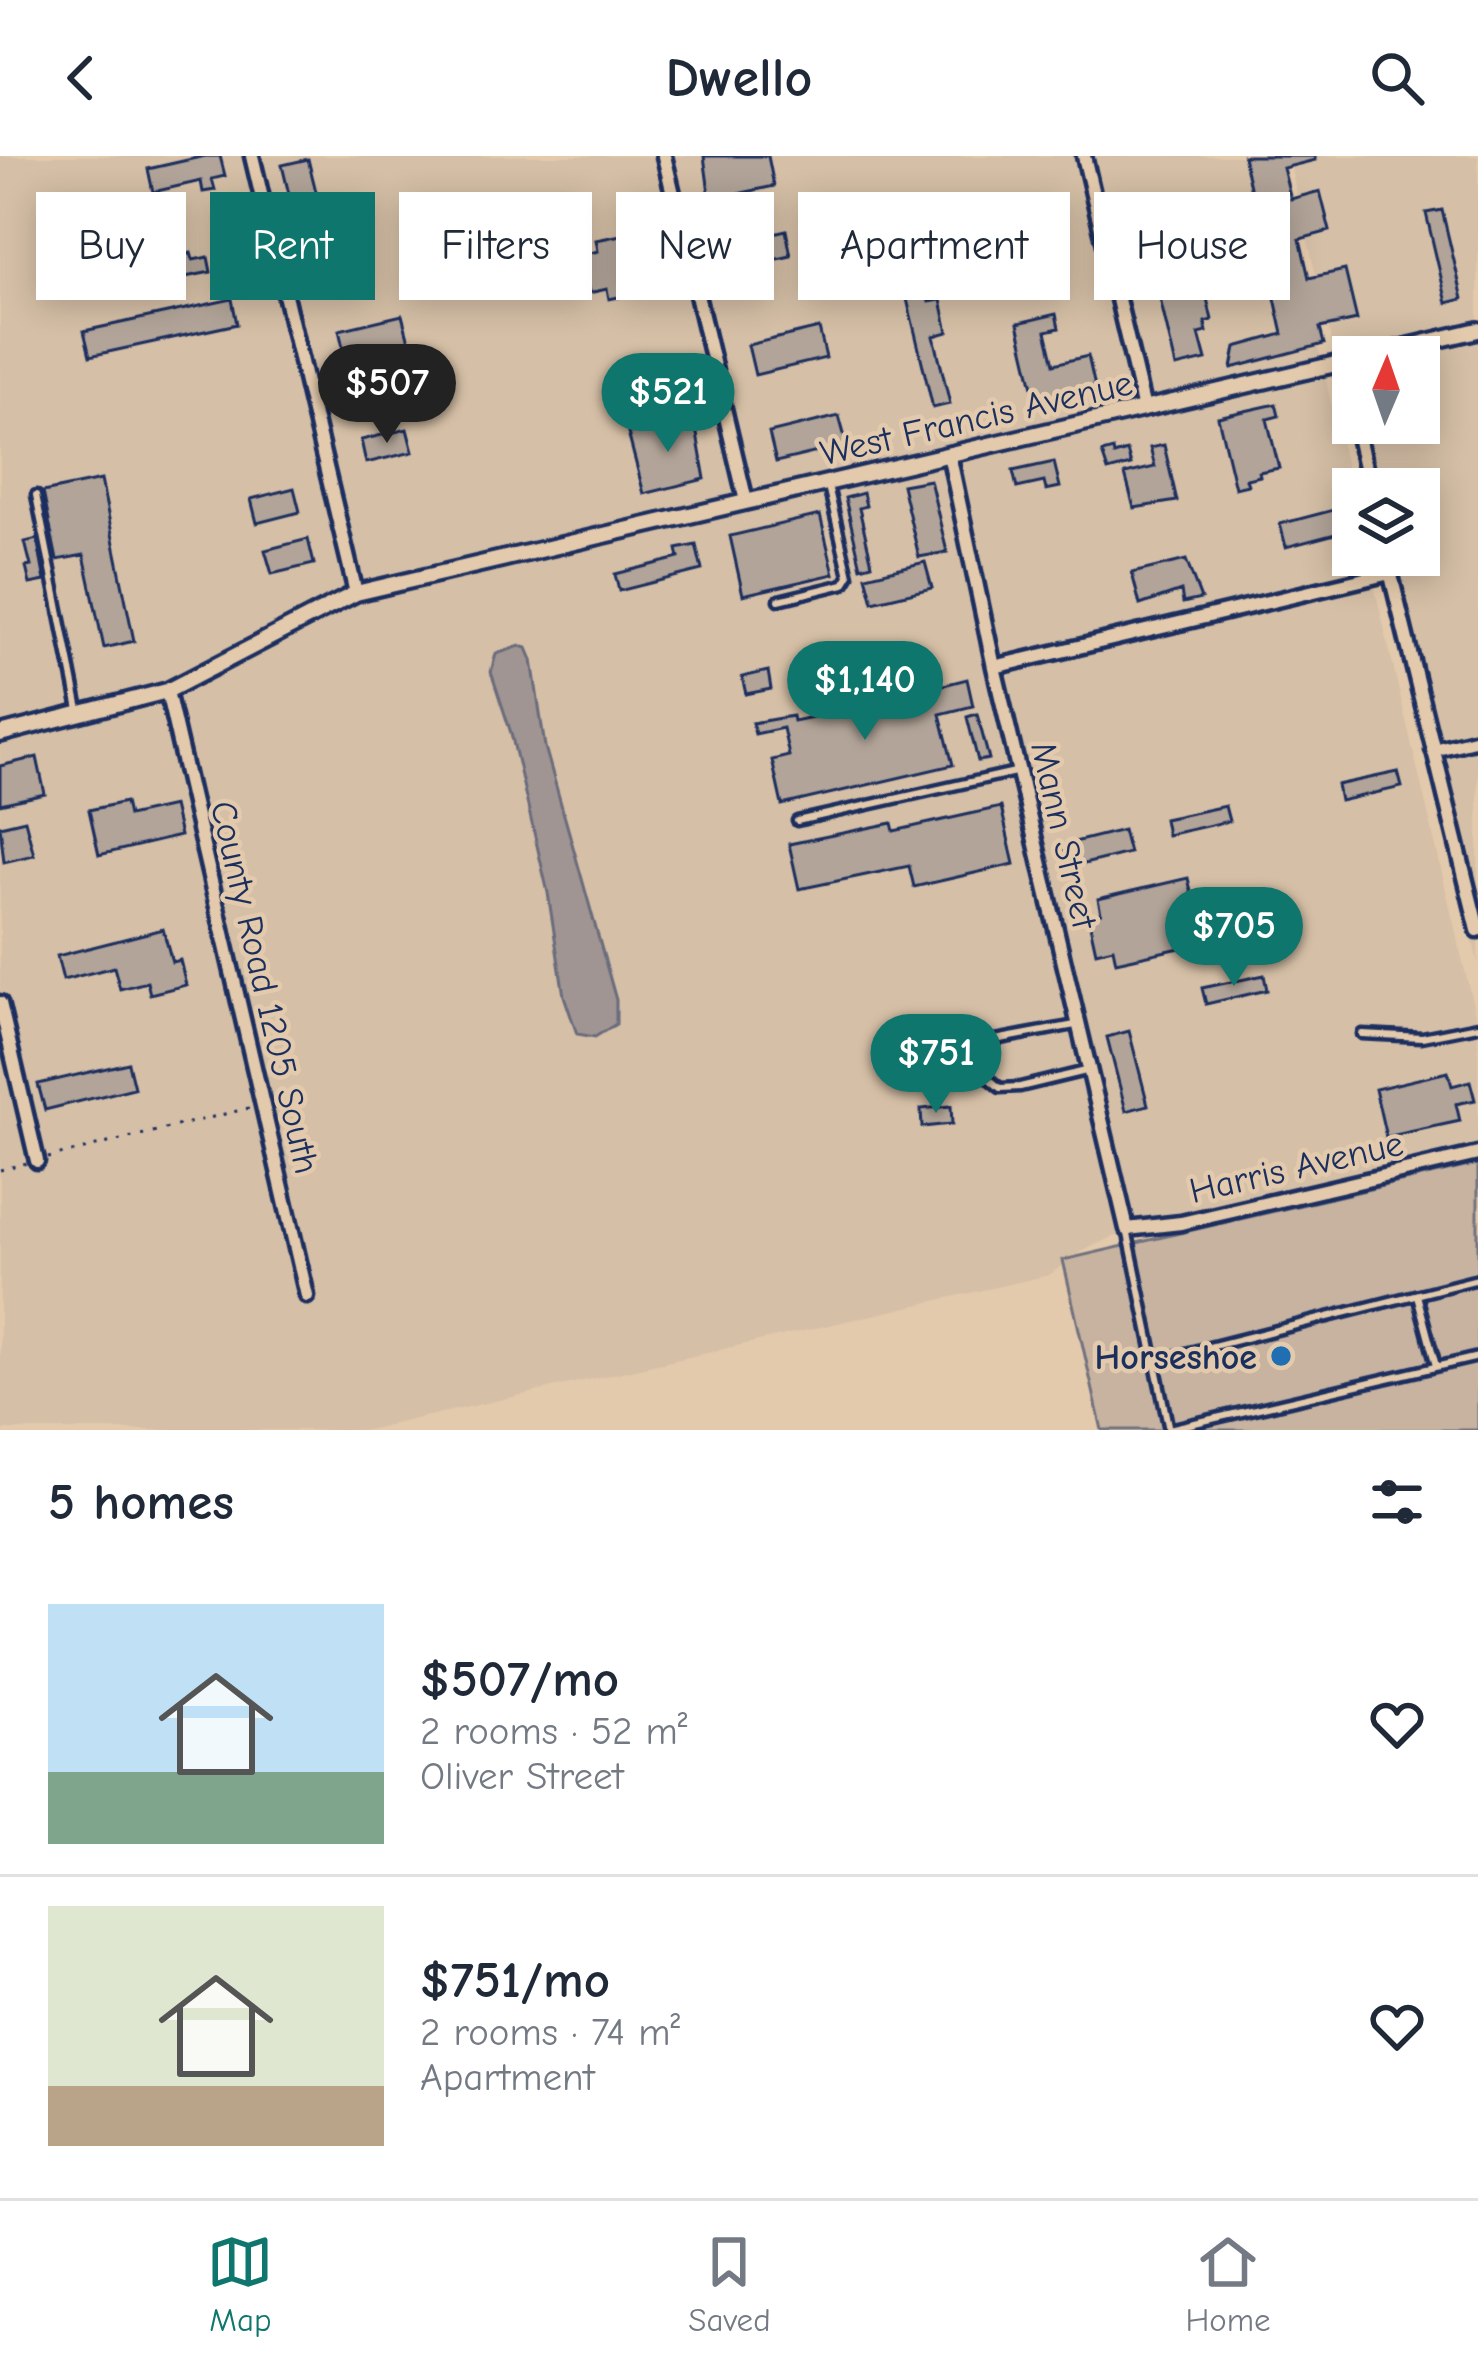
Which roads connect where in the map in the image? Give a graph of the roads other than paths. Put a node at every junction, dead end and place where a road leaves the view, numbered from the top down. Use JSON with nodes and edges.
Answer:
{"nodes":[{"id":1,"x":252,"y":156,"type":"edge"},
{"id":2,"x":664,"y":156,"type":"edge"},
{"id":3,"x":1084,"y":156,"type":"edge"},
{"id":4,"x":1478,"y":330,"type":"edge"},
{"id":5,"x":1440,"y":339,"type":"edge"},
{"id":6,"x":1332,"y":365,"type":"edge"},
{"id":7,"x":1144,"y":409,"type":"junction"},
{"id":8,"x":949,"y":454,"type":"junction"},
{"id":9,"x":827,"y":482,"type":"junction"},
{"id":10,"x":36,"y":495,"type":"dead end"},
{"id":11,"x":746,"y":502,"type":"junction"},
{"id":12,"x":1377,"y":576,"type":"edge"},
{"id":13,"x":1391,"y":576,"type":"edge"},
{"id":14,"x":356,"y":593,"type":"junction"},
{"id":15,"x":779,"y":600,"type":"dead end"},
{"id":16,"x":986,"y":628,"type":"junction"},
{"id":17,"x":1034,"y":657,"type":"junction"},
{"id":18,"x":994,"y":667,"type":"junction"},
{"id":19,"x":167,"y":691,"type":"junction"},
{"id":20,"x":80,"y":713,"type":"junction"},
{"id":21,"x":0,"y":734,"type":"edge"},
{"id":22,"x":1478,"y":739,"type":"edge"},
{"id":23,"x":1433,"y":750,"type":"junction"},
{"id":24,"x":1019,"y":771,"type":"junction"},
{"id":25,"x":796,"y":821,"type":"dead end"},
{"id":26,"x":1478,"y":930,"type":"edge"},
{"id":27,"x":0,"y":1004,"type":"edge"},
{"id":28,"x":1079,"y":1024,"type":"junction"},
{"id":29,"x":1478,"y":1026,"type":"edge"},
{"id":30,"x":1362,"y":1034,"type":"dead end"},
{"id":31,"x":1090,"y":1070,"type":"junction"},
{"id":32,"x":1478,"y":1154,"type":"edge"},
{"id":33,"x":37,"y":1161,"type":"road end"},
{"id":34,"x":1127,"y":1229,"type":"junction"},
{"id":35,"x":1478,"y":1280,"type":"edge"},
{"id":36,"x":1417,"y":1295,"type":"junction"},
{"id":37,"x":307,"y":1297,"type":"dead end"},
{"id":38,"x":1478,"y":1357,"type":"edge"},
{"id":39,"x":1154,"y":1360,"type":"junction"},
{"id":40,"x":1436,"y":1366,"type":"junction"},
{"id":41,"x":1169,"y":1429,"type":"edge"}],
"edges":[{"from":1,"to":14,"type":"street"},
{"from":2,"to":11,"type":"street"},
{"from":3,"to":7,"type":"street"},
{"from":4,"to":5,"type":"street"},
{"from":6,"to":7,"type":"street","name":"West Francis Avenue"},
{"from":7,"to":8,"type":"street","name":"West Francis Avenue"},
{"from":8,"to":9,"type":"street","name":"West Francis Avenue"},
{"from":8,"to":16,"type":"street","name":"Mann Street"},
{"from":9,"to":11,"type":"street","name":"West Francis Avenue"},
{"from":9,"to":15,"type":"lane"},
{"from":10,"to":20,"type":"lane"},
{"from":11,"to":14,"type":"street","name":"West Francis Avenue"},
{"from":12,"to":17,"type":"street"},
{"from":13,"to":23,"type":"street"},
{"from":14,"to":19,"type":"street","name":"West Francis Avenue"},
{"from":16,"to":17,"type":"street"},
{"from":16,"to":18,"type":"street","name":"Mann Street"},
{"from":17,"to":18,"type":"street"},
{"from":18,"to":24,"type":"street","name":"Mann Street"},
{"from":19,"to":20,"type":"street","name":"West Francis Avenue"},
{"from":19,"to":37,"type":"street","name":"County Road 1205 South"},
{"from":20,"to":21,"type":"street","name":"West Francis Avenue"},
{"from":22,"to":23,"type":"street"},
{"from":23,"to":26,"type":"street"},
{"from":24,"to":25,"type":"lane"},
{"from":24,"to":28,"type":"street","name":"Mann Street"},
{"from":27,"to":33,"type":"street"},
{"from":28,"to":31,"type":"street","name":"Mann Street"},
{"from":28,"to":31,"type":"lane"},
{"from":29,"to":30,"type":"lane"},
{"from":31,"to":34,"type":"street","name":"Mann Street"},
{"from":32,"to":34,"type":"street","name":"Harris Avenue"},
{"from":34,"to":39,"type":"lane"},
{"from":35,"to":36,"type":"lane"},
{"from":36,"to":39,"type":"lane"},
{"from":36,"to":40,"type":"lane"},
{"from":38,"to":40,"type":"lane"},
{"from":39,"to":41,"type":"lane"},
{"from":40,"to":41,"type":"lane"}]}
